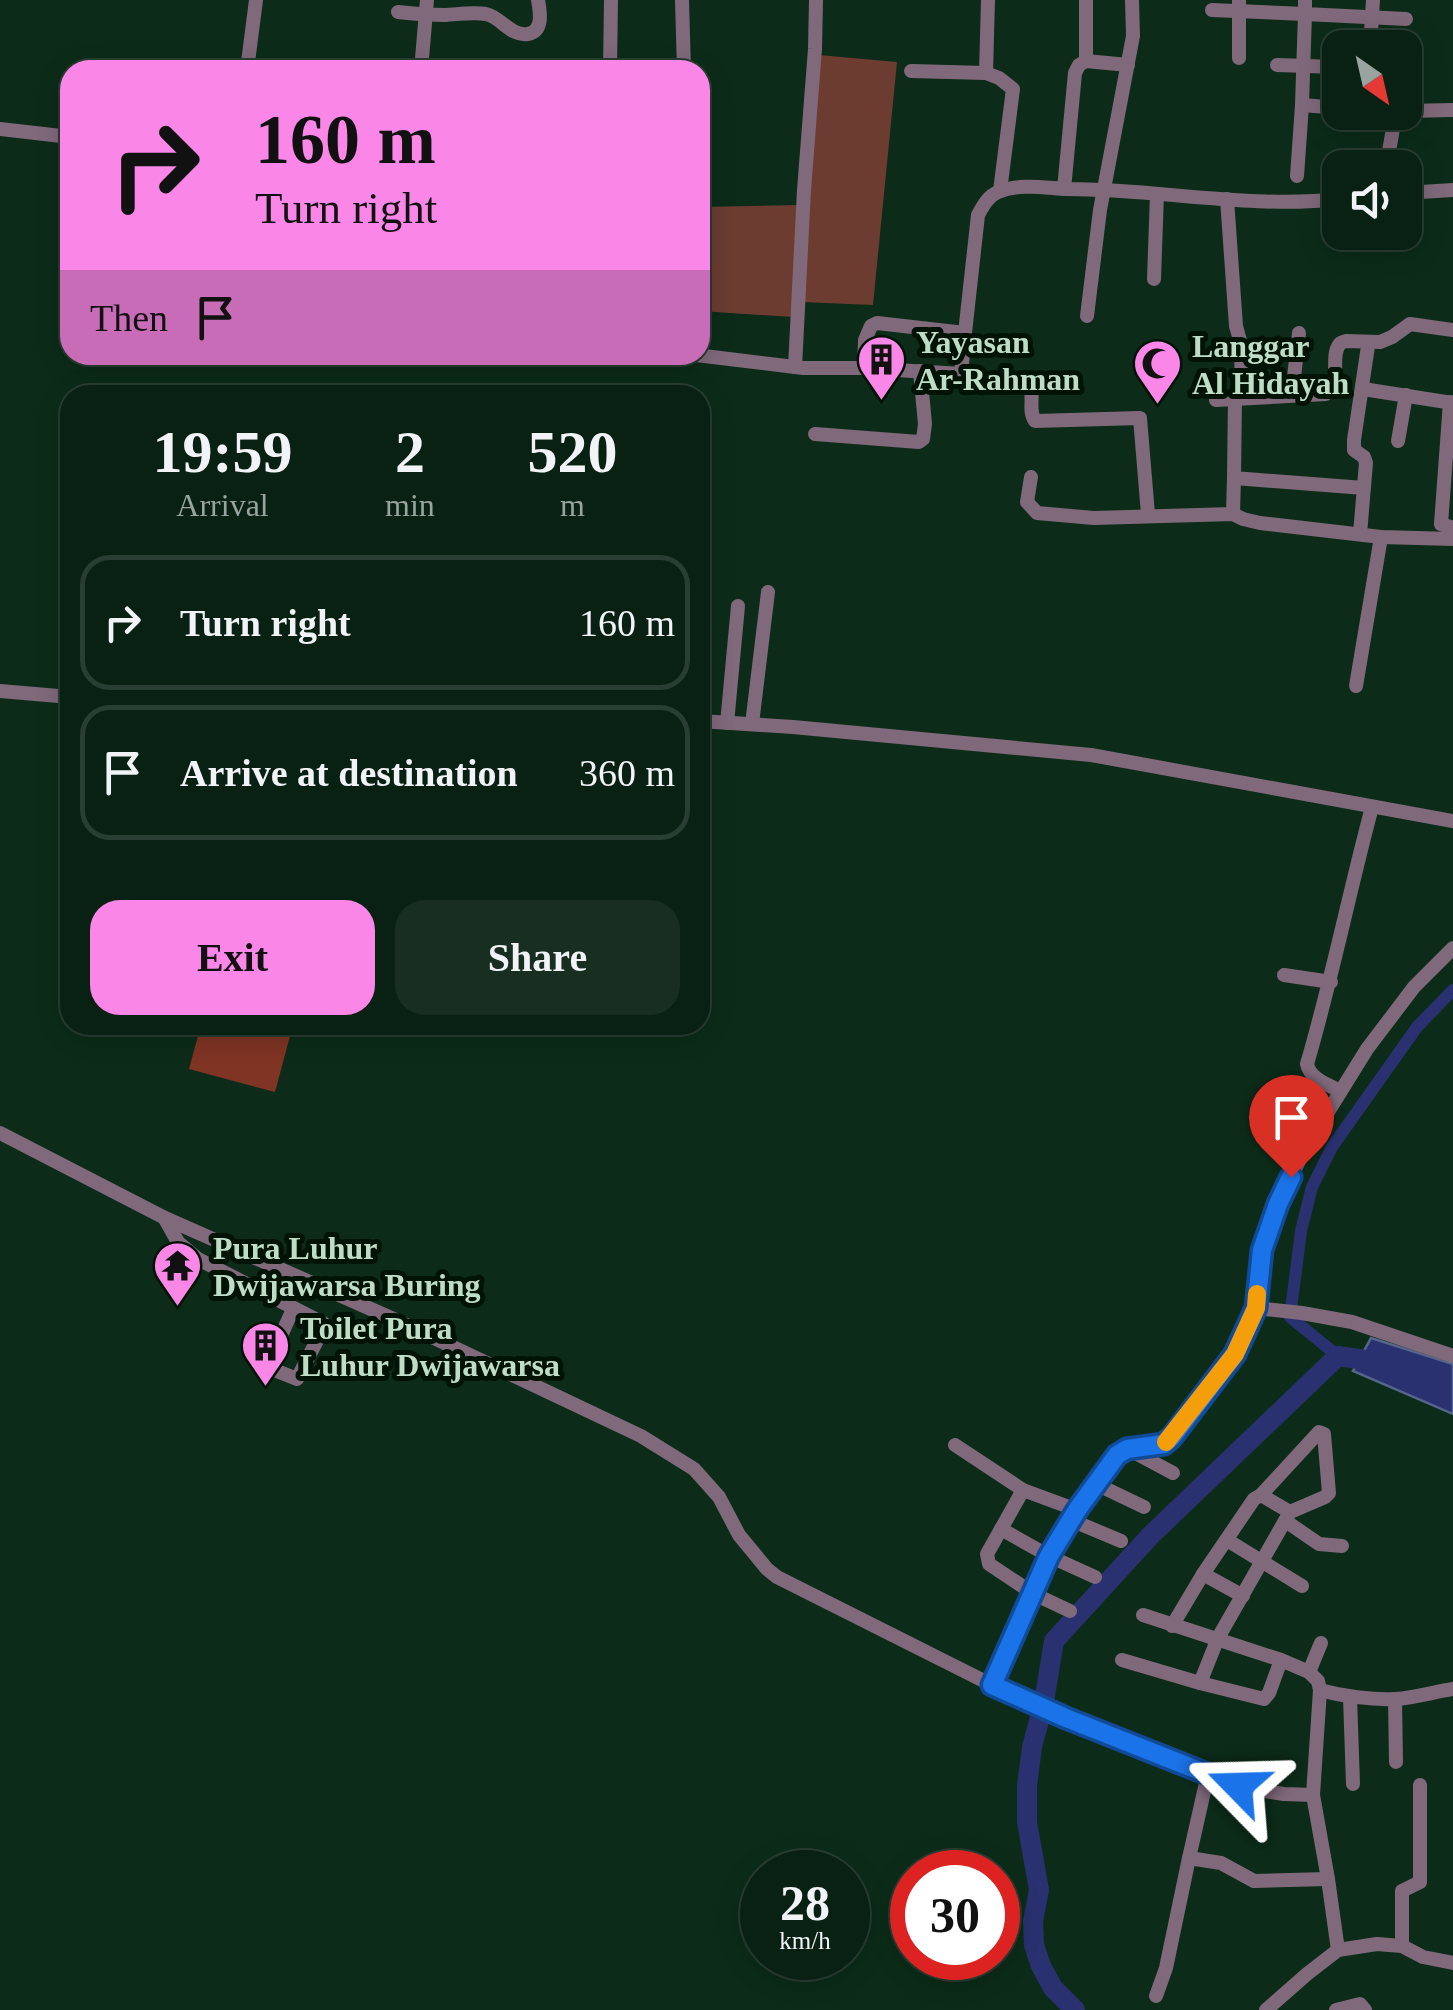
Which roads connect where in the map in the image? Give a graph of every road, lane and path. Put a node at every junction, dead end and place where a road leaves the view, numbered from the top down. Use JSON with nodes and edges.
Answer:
{"nodes":[{"id":1,"x":256,"y":0,"type":"edge"},
{"id":2,"x":538,"y":0,"type":"edge"},
{"id":3,"x":611,"y":0,"type":"edge"},
{"id":4,"x":682,"y":0,"type":"edge"},
{"id":5,"x":816,"y":0,"type":"edge"},
{"id":6,"x":988,"y":0,"type":"edge"},
{"id":7,"x":1086,"y":0,"type":"edge"},
{"id":8,"x":1132,"y":0,"type":"edge"},
{"id":9,"x":1373,"y":0,"type":"edge"},
{"id":10,"x":1239,"y":6,"type":"edge"},
{"id":11,"x":1305,"y":7,"type":"edge"},
{"id":12,"x":427,"y":8,"type":"edge"},
{"id":13,"x":1212,"y":10,"type":"dead end"},
{"id":14,"x":398,"y":12,"type":"dead end"},
{"id":15,"x":1372,"y":17,"type":"junction"},
{"id":16,"x":1406,"y":19,"type":"dead end"},
{"id":17,"x":1371,"y":30,"type":"edge"},
{"id":18,"x":1239,"y":58,"type":"dead end"},
{"id":19,"x":248,"y":60,"type":"edge"},
{"id":20,"x":422,"y":60,"type":"edge"},
{"id":21,"x":610,"y":60,"type":"edge"},
{"id":22,"x":684,"y":60,"type":"edge"},
{"id":23,"x":1086,"y":61,"type":"junction"},
{"id":24,"x":1128,"y":65,"type":"junction"},
{"id":25,"x":1277,"y":66,"type":"dead end"},
{"id":26,"x":1304,"y":66,"type":"junction"},
{"id":27,"x":1322,"y":67,"type":"edge"},
{"id":28,"x":911,"y":71,"type":"dead end"},
{"id":29,"x":986,"y":73,"type":"junction"},
{"id":30,"x":1302,"y":106,"type":"junction"},
{"id":31,"x":1322,"y":107,"type":"edge"},
{"id":32,"x":1422,"y":110,"type":"edge"},
{"id":33,"x":1453,"y":110,"type":"edge"},
{"id":34,"x":0,"y":130,"type":"edge"},
{"id":35,"x":60,"y":137,"type":"edge"},
{"id":36,"x":1297,"y":176,"type":"dead end"},
{"id":37,"x":1064,"y":188,"type":"junction"},
{"id":38,"x":1105,"y":188,"type":"junction"},
{"id":39,"x":1453,"y":190,"type":"edge"},
{"id":40,"x":1000,"y":191,"type":"junction"},
{"id":41,"x":1422,"y":192,"type":"edge"},
{"id":42,"x":1157,"y":194,"type":"junction"},
{"id":43,"x":1227,"y":200,"type":"junction"},
{"id":44,"x":1322,"y":201,"type":"edge"},
{"id":45,"x":1154,"y":279,"type":"dead end"},
{"id":46,"x":1087,"y":316,"type":"dead end"},
{"id":47,"x":1453,"y":330,"type":"edge"},
{"id":48,"x":964,"y":333,"type":"junction"},
{"id":49,"x":1299,"y":334,"type":"dead end"},
{"id":50,"x":1368,"y":346,"type":"dead end"},
{"id":51,"x":710,"y":357,"type":"edge"},
{"id":52,"x":794,"y":367,"type":"junction"},
{"id":53,"x":864,"y":368,"type":"junction"},
{"id":54,"x":920,"y":370,"type":"junction"},
{"id":55,"x":961,"y":374,"type":"junction"},
{"id":56,"x":1363,"y":389,"type":"junction"},
{"id":57,"x":1292,"y":395,"type":"junction"},
{"id":58,"x":1406,"y":395,"type":"junction"},
{"id":59,"x":1238,"y":397,"type":"junction"},
{"id":60,"x":1216,"y":400,"type":"dead end"},
{"id":61,"x":1452,"y":402,"type":"edge"},
{"id":62,"x":815,"y":434,"type":"dead end"},
{"id":63,"x":1398,"y":441,"type":"dead end"},
{"id":64,"x":1030,"y":477,"type":"dead end"},
{"id":65,"x":1234,"y":478,"type":"junction"},
{"id":66,"x":1364,"y":488,"type":"junction"},
{"id":67,"x":1148,"y":514,"type":"junction"},
{"id":68,"x":1233,"y":514,"type":"junction"},
{"id":69,"x":1453,"y":528,"type":"edge"},
{"id":70,"x":1360,"y":534,"type":"junction"},
{"id":71,"x":1381,"y":537,"type":"junction"},
{"id":72,"x":1453,"y":540,"type":"edge"},
{"id":73,"x":768,"y":592,"type":"dead end"},
{"id":74,"x":738,"y":606,"type":"dead end"},
{"id":75,"x":1356,"y":686,"type":"dead end"},
{"id":76,"x":0,"y":692,"type":"edge"},
{"id":77,"x":60,"y":696,"type":"edge"},
{"id":78,"x":710,"y":721,"type":"edge"},
{"id":79,"x":726,"y":722,"type":"junction"},
{"id":80,"x":752,"y":724,"type":"junction"},
{"id":81,"x":1372,"y":807,"type":"junction"},
{"id":82,"x":1453,"y":822,"type":"edge"},
{"id":83,"x":1453,"y":948,"type":"edge"},
{"id":84,"x":1284,"y":975,"type":"dead end"},
{"id":85,"x":1331,"y":982,"type":"junction"},
{"id":86,"x":1340,"y":1091,"type":"junction"},
{"id":87,"x":0,"y":1133,"type":"edge"},
{"id":88,"x":165,"y":1218,"type":"junction"},
{"id":89,"x":1256,"y":1308,"type":"junction"},
{"id":90,"x":294,"y":1309,"type":"junction"},
{"id":91,"x":1453,"y":1356,"type":"edge"},
{"id":92,"x":955,"y":1445,"type":"dead end"},
{"id":93,"x":1127,"y":1449,"type":"junction"},
{"id":94,"x":1173,"y":1473,"type":"dead end"},
{"id":95,"x":1096,"y":1484,"type":"junction"},
{"id":96,"x":1023,"y":1490,"type":"junction"},
{"id":97,"x":1261,"y":1495,"type":"junction"},
{"id":98,"x":1144,"y":1507,"type":"dead end"},
{"id":99,"x":1074,"y":1515,"type":"junction"},
{"id":100,"x":1289,"y":1517,"type":"junction"},
{"id":101,"x":1000,"y":1530,"type":"junction"},
{"id":102,"x":1121,"y":1540,"type":"dead end"},
{"id":103,"x":1227,"y":1540,"type":"junction"},
{"id":104,"x":1342,"y":1546,"type":"dead end"},
{"id":105,"x":1049,"y":1556,"type":"junction"},
{"id":106,"x":1262,"y":1562,"type":"junction"},
{"id":107,"x":1204,"y":1574,"type":"junction"},
{"id":108,"x":1096,"y":1576,"type":"dead end"},
{"id":109,"x":1302,"y":1586,"type":"dead end"},
{"id":110,"x":1034,"y":1594,"type":"junction"},
{"id":111,"x":1242,"y":1596,"type":"junction"},
{"id":112,"x":1070,"y":1611,"type":"dead end"},
{"id":113,"x":1143,"y":1615,"type":"dead end"},
{"id":114,"x":1172,"y":1626,"type":"junction"},
{"id":115,"x":1218,"y":1638,"type":"junction"},
{"id":116,"x":1321,"y":1643,"type":"dead end"},
{"id":117,"x":1122,"y":1660,"type":"dead end"},
{"id":118,"x":1280,"y":1660,"type":"junction"},
{"id":119,"x":1309,"y":1672,"type":"junction"},
{"id":120,"x":1200,"y":1684,"type":"junction"},
{"id":121,"x":992,"y":1685,"type":"junction"},
{"id":122,"x":1453,"y":1689,"type":"edge"},
{"id":123,"x":1320,"y":1690,"type":"junction"},
{"id":124,"x":1350,"y":1697,"type":"junction"},
{"id":125,"x":1394,"y":1699,"type":"junction"},
{"id":126,"x":1396,"y":1762,"type":"dead end"},
{"id":127,"x":1208,"y":1774,"type":"junction"},
{"id":128,"x":1353,"y":1784,"type":"dead end"},
{"id":129,"x":1420,"y":1785,"type":"dead end"},
{"id":130,"x":1313,"y":1795,"type":"junction"},
{"id":131,"x":1189,"y":1858,"type":"junction"},
{"id":132,"x":1328,"y":1879,"type":"junction"},
{"id":133,"x":1402,"y":1946,"type":"junction"},
{"id":134,"x":1338,"y":1950,"type":"junction"},
{"id":135,"x":1453,"y":1963,"type":"edge"},
{"id":136,"x":1156,"y":1996,"type":"dead end"},
{"id":137,"x":1266,"y":2010,"type":"edge"},
{"id":138,"x":1336,"y":2010,"type":"edge"},
{"id":139,"x":1364,"y":2010,"type":"edge"}],
"edges":[{"from":1,"to":19,"type":"street"},
{"from":2,"to":12,"type":"street"},
{"from":3,"to":21,"type":"street"},
{"from":4,"to":22,"type":"street"},
{"from":5,"to":52,"type":"street"},
{"from":6,"to":29,"type":"street"},
{"from":7,"to":23,"type":"street"},
{"from":8,"to":24,"type":"street"},
{"from":9,"to":15,"type":"street"},
{"from":10,"to":11,"type":"street"},
{"from":10,"to":13,"type":"street"},
{"from":10,"to":18,"type":"street"},
{"from":11,"to":15,"type":"street"},
{"from":11,"to":26,"type":"street"},
{"from":12,"to":14,"type":"street"},
{"from":12,"to":20,"type":"street"},
{"from":15,"to":16,"type":"street"},
{"from":15,"to":17,"type":"street"},
{"from":23,"to":24,"type":"street"},
{"from":23,"to":37,"type":"street"},
{"from":24,"to":38,"type":"street"},
{"from":25,"to":26,"type":"street"},
{"from":26,"to":27,"type":"street"},
{"from":26,"to":30,"type":"street"},
{"from":28,"to":29,"type":"street"},
{"from":29,"to":40,"type":"street"},
{"from":30,"to":31,"type":"street"},
{"from":30,"to":36,"type":"street"},
{"from":32,"to":33,"type":"street"},
{"from":34,"to":35,"type":"street"},
{"from":37,"to":38,"type":"street"},
{"from":37,"to":40,"type":"street"},
{"from":38,"to":42,"type":"street"},
{"from":38,"to":46,"type":"street"},
{"from":39,"to":41,"type":"street"},
{"from":40,"to":48,"type":"street"},
{"from":42,"to":43,"type":"street"},
{"from":42,"to":45,"type":"street"},
{"from":43,"to":44,"type":"street"},
{"from":43,"to":59,"type":"street"},
{"from":47,"to":57,"type":"street"},
{"from":48,"to":53,"type":"street"},
{"from":48,"to":55,"type":"street"},
{"from":49,"to":57,"type":"street"},
{"from":50,"to":56,"type":"street"},
{"from":51,"to":52,"type":"street"},
{"from":52,"to":53,"type":"street"},
{"from":53,"to":54,"type":"street"},
{"from":54,"to":55,"type":"street"},
{"from":54,"to":62,"type":"street"},
{"from":55,"to":67,"type":"street"},
{"from":56,"to":58,"type":"street"},
{"from":56,"to":66,"type":"street"},
{"from":57,"to":59,"type":"street"},
{"from":58,"to":61,"type":"street"},
{"from":58,"to":63,"type":"street"},
{"from":59,"to":60,"type":"street"},
{"from":59,"to":65,"type":"street"},
{"from":61,"to":69,"type":"street"},
{"from":64,"to":67,"type":"street"},
{"from":65,"to":66,"type":"street"},
{"from":65,"to":68,"type":"street"},
{"from":66,"to":70,"type":"street"},
{"from":67,"to":68,"type":"street"},
{"from":68,"to":70,"type":"street"},
{"from":70,"to":71,"type":"street"},
{"from":71,"to":72,"type":"street"},
{"from":71,"to":75,"type":"street"},
{"from":73,"to":80,"type":"street"},
{"from":74,"to":79,"type":"street"},
{"from":76,"to":77,"type":"street"},
{"from":78,"to":79,"type":"street"},
{"from":79,"to":80,"type":"street"},
{"from":80,"to":81,"type":"street"},
{"from":81,"to":82,"type":"street"},
{"from":81,"to":85,"type":"street"},
{"from":83,"to":86,"type":"street"},
{"from":84,"to":85,"type":"street"},
{"from":85,"to":86,"type":"street"},
{"from":86,"to":89,"type":"street"},
{"from":87,"to":88,"type":"street"},
{"from":88,"to":90,"type":"street"},
{"from":88,"to":121,"type":"street"},
{"from":89,"to":91,"type":"street"},
{"from":89,"to":93,"type":"street"},
{"from":90,"to":90,"type":"street"},
{"from":92,"to":96,"type":"street"},
{"from":93,"to":94,"type":"street"},
{"from":93,"to":95,"type":"street"},
{"from":95,"to":98,"type":"street"},
{"from":95,"to":99,"type":"street"},
{"from":96,"to":99,"type":"street"},
{"from":96,"to":101,"type":"street"},
{"from":97,"to":100,"type":"street"},
{"from":97,"to":100,"type":"street"},
{"from":97,"to":103,"type":"street"},
{"from":99,"to":102,"type":"street"},
{"from":99,"to":105,"type":"street"},
{"from":100,"to":104,"type":"street"},
{"from":100,"to":106,"type":"street"},
{"from":101,"to":105,"type":"street"},
{"from":101,"to":110,"type":"street"},
{"from":103,"to":106,"type":"street"},
{"from":103,"to":107,"type":"street"},
{"from":105,"to":108,"type":"street"},
{"from":105,"to":110,"type":"street"},
{"from":106,"to":109,"type":"street"},
{"from":106,"to":111,"type":"street"},
{"from":107,"to":111,"type":"street"},
{"from":107,"to":114,"type":"street"},
{"from":110,"to":112,"type":"street"},
{"from":110,"to":121,"type":"street"},
{"from":111,"to":115,"type":"street"},
{"from":113,"to":114,"type":"street"},
{"from":114,"to":115,"type":"street"},
{"from":115,"to":118,"type":"street"},
{"from":115,"to":120,"type":"street"},
{"from":116,"to":119,"type":"street"},
{"from":117,"to":120,"type":"street"},
{"from":118,"to":119,"type":"street"},
{"from":118,"to":120,"type":"street"},
{"from":119,"to":123,"type":"street"},
{"from":121,"to":127,"type":"street"},
{"from":122,"to":125,"type":"street"},
{"from":123,"to":124,"type":"street"},
{"from":123,"to":130,"type":"street"},
{"from":124,"to":125,"type":"street"},
{"from":124,"to":128,"type":"street"},
{"from":125,"to":126,"type":"street"},
{"from":127,"to":130,"type":"street"},
{"from":127,"to":131,"type":"street"},
{"from":129,"to":133,"type":"street"},
{"from":130,"to":132,"type":"street"},
{"from":131,"to":132,"type":"street"},
{"from":131,"to":136,"type":"street"},
{"from":132,"to":134,"type":"street"},
{"from":133,"to":134,"type":"street"},
{"from":133,"to":135,"type":"street"},
{"from":134,"to":137,"type":"street"},
{"from":138,"to":139,"type":"street"}]}
